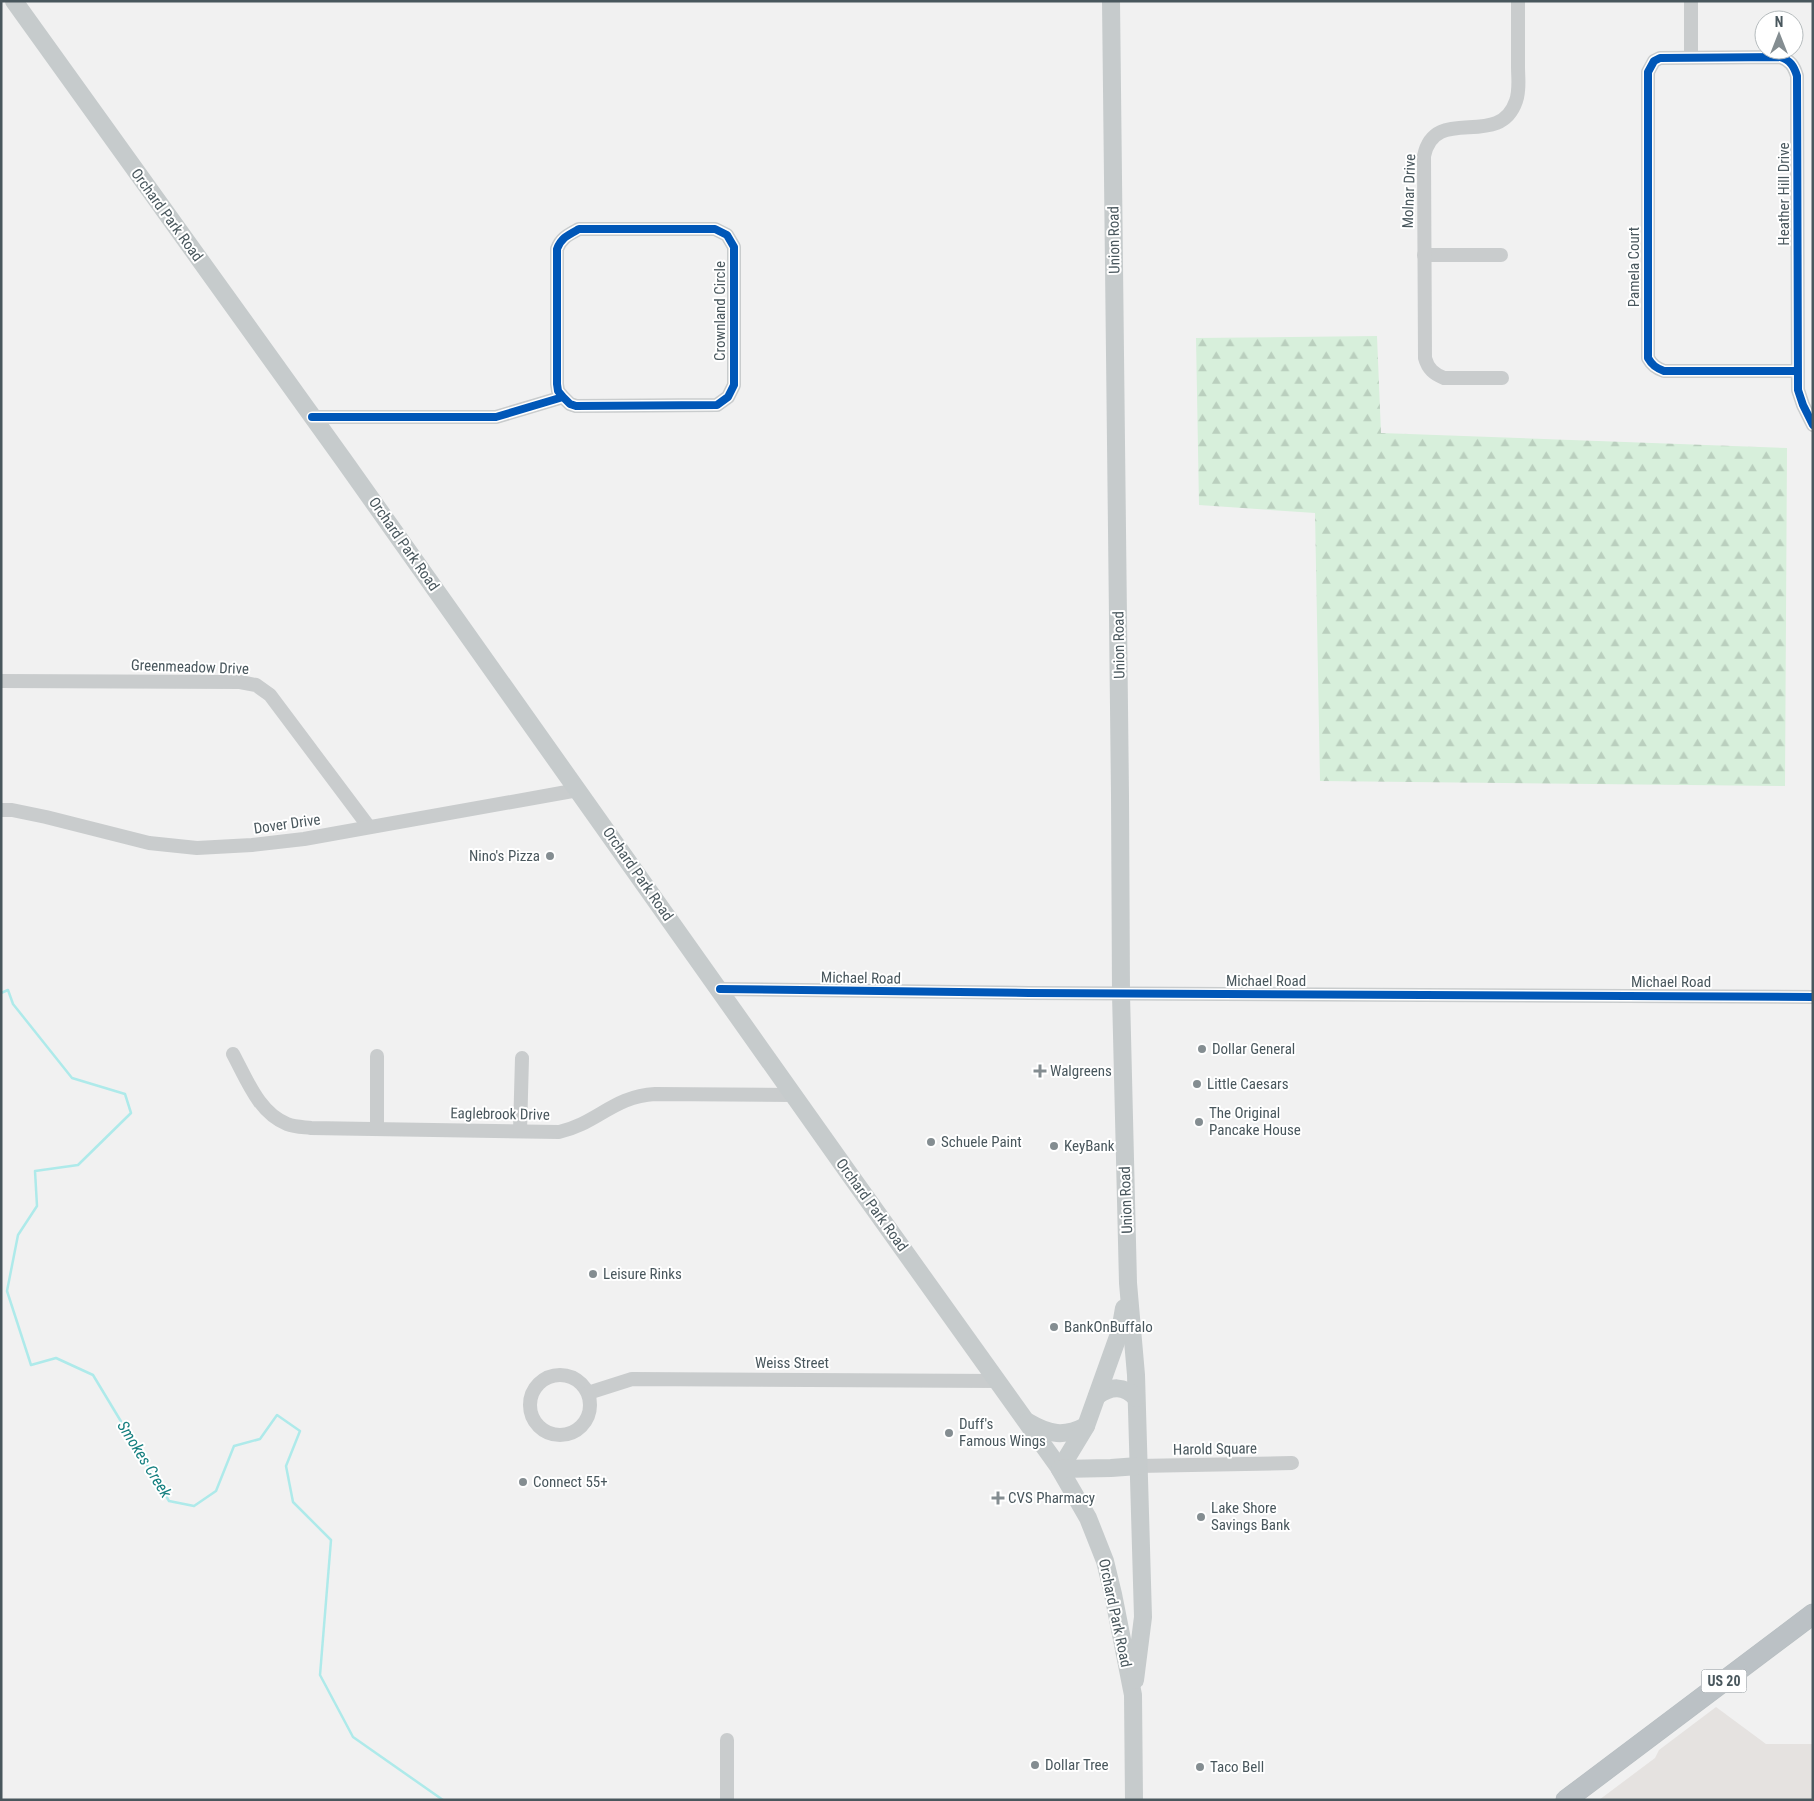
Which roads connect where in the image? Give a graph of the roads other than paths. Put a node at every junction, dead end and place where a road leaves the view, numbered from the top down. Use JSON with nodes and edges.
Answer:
{"nodes":[{"id":1,"x":14,"y":1,"type":"edge"},
{"id":2,"x":1111,"y":1,"type":"edge"},
{"id":3,"x":1518,"y":1,"type":"edge"},
{"id":4,"x":1691,"y":1,"type":"edge"},
{"id":5,"x":1691,"y":57,"type":"junction"},
{"id":6,"x":1501,"y":255,"type":"dead end"},
{"id":7,"x":1424,"y":256,"type":"junction"},
{"id":8,"x":1797,"y":371,"type":"junction"},
{"id":9,"x":1502,"y":378,"type":"dead end"},
{"id":10,"x":563,"y":397,"type":"junction"},
{"id":11,"x":312,"y":417,"type":"junction"},
{"id":12,"x":1813,"y":425,"type":"edge"},
{"id":13,"x":1,"y":681,"type":"edge"},
{"id":14,"x":578,"y":790,"type":"junction"},
{"id":15,"x":1,"y":810,"type":"edge"},
{"id":16,"x":369,"y":827,"type":"junction"},
{"id":17,"x":720,"y":989,"type":"junction"},
{"id":18,"x":1121,"y":994,"type":"junction"},
{"id":19,"x":1813,"y":997,"type":"edge"},
{"id":20,"x":233,"y":1054,"type":"dead end"},
{"id":21,"x":377,"y":1056,"type":"dead end"},
{"id":22,"x":522,"y":1058,"type":"dead end"},
{"id":23,"x":794,"y":1095,"type":"junction"},
{"id":24,"x":377,"y":1129,"type":"junction"},
{"id":25,"x":520,"y":1131,"type":"junction"},
{"id":26,"x":1128,"y":1288,"type":"junction"},
{"id":27,"x":998,"y":1381,"type":"junction"},
{"id":28,"x":588,"y":1393,"type":"junction"},
{"id":29,"x":1097,"y":1396,"type":"junction"},
{"id":30,"x":1136,"y":1398,"type":"junction"},
{"id":31,"x":1027,"y":1421,"type":"junction"},
{"id":32,"x":1086,"y":1426,"type":"junction"},
{"id":33,"x":1292,"y":1463,"type":"dead end"},
{"id":34,"x":1138,"y":1466,"type":"junction"},
{"id":35,"x":1111,"y":1468,"type":"junction"},
{"id":36,"x":1060,"y":1469,"type":"junction"},
{"id":37,"x":1813,"y":1614,"type":"edge"},
{"id":38,"x":1133,"y":1695,"type":"junction"},
{"id":39,"x":727,"y":1740,"type":"dead end"},
{"id":40,"x":726,"y":1800,"type":"edge"},
{"id":41,"x":1134,"y":1800,"type":"edge"},
{"id":42,"x":1566,"y":1800,"type":"edge"}],
"edges":[{"from":1,"to":11,"type":"main road","name":"Orchard Park Road"},
{"from":2,"to":18,"type":"main road","name":"Union Road"},
{"from":3,"to":7,"type":"street","name":"Molnar Drive"},
{"from":4,"to":5,"type":"street"},
{"from":5,"to":8,"type":"street","name":"Heather Hill Drive"},
{"from":5,"to":8,"type":"street","name":"Pamela Court"},
{"from":6,"to":7,"type":"street"},
{"from":7,"to":9,"type":"street","name":"Molnar Drive"},
{"from":8,"to":12,"type":"street","name":"Heather Hill Drive"},
{"from":10,"to":10,"type":"street","name":"Crownland Circle"},
{"from":10,"to":11,"type":"street"},
{"from":11,"to":14,"type":"main road","name":"Orchard Park Road"},
{"from":13,"to":16,"type":"street","name":"Greenmeadow Drive"},
{"from":14,"to":16,"type":"street","name":"Dover Drive"},
{"from":14,"to":17,"type":"main road","name":"Orchard Park Road"},
{"from":15,"to":16,"type":"street","name":"Dover Drive"},
{"from":17,"to":18,"type":"street","name":"Michael Road"},
{"from":17,"to":23,"type":"main road","name":"Orchard Park Road"},
{"from":18,"to":19,"type":"street","name":"Michael Road"},
{"from":18,"to":26,"type":"main road","name":"Union Road"},
{"from":20,"to":24,"type":"street","name":"Eaglebrook Drive"},
{"from":21,"to":24,"type":"street"},
{"from":22,"to":25,"type":"street"},
{"from":23,"to":25,"type":"street","name":"Eaglebrook Drive"},
{"from":23,"to":27,"type":"main road","name":"Orchard Park Road"},
{"from":24,"to":25,"type":"street","name":"Eaglebrook Drive"},
{"from":26,"to":29,"type":"main road","name":"Union Road"},
{"from":26,"to":30,"type":"main road","name":"Union Road"},
{"from":27,"to":28,"type":"street","name":"Weiss Street"},
{"from":27,"to":31,"type":"main road","name":"Orchard Park Road"},
{"from":28,"to":28,"type":"street"},
{"from":29,"to":30,"type":"main road"},
{"from":29,"to":32,"type":"main road","name":"Union Road"},
{"from":30,"to":34,"type":"main road","name":"Union Road"},
{"from":31,"to":32,"type":"main road"},
{"from":31,"to":36,"type":"main road","name":"Orchard Park Road"},
{"from":32,"to":35,"type":"main road"},
{"from":32,"to":36,"type":"main road","name":"Union Road"},
{"from":33,"to":34,"type":"street","name":"Harold Square"},
{"from":34,"to":35,"type":"main road"},
{"from":34,"to":38,"type":"main road","name":"Union Road"},
{"from":35,"to":36,"type":"main road"},
{"from":36,"to":38,"type":"main road","name":"Orchard Park Road"},
{"from":37,"to":42,"type":"highway","number":"US 20"},
{"from":38,"to":41,"type":"main road","name":"Orchard Park Road"},
{"from":39,"to":40,"type":"street"}]}
